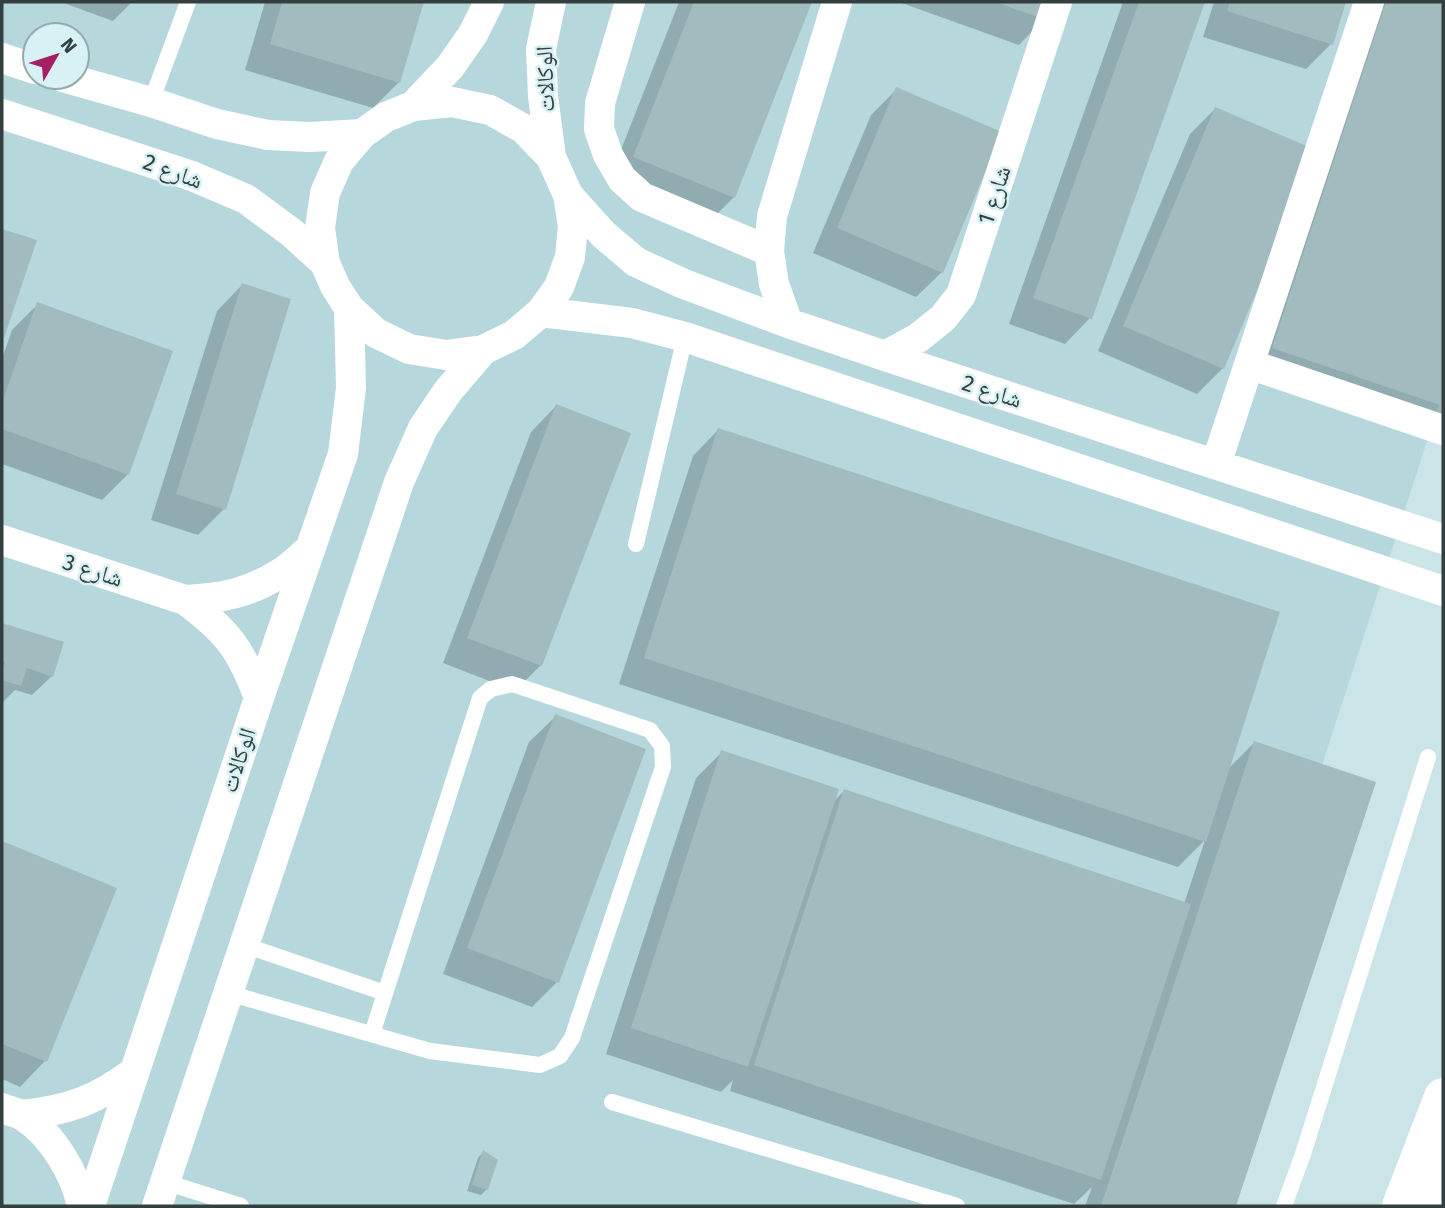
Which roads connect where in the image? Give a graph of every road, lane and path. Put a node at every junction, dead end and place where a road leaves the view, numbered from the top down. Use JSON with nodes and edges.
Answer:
{"nodes":[{"id":1,"x":188,"y":2,"type":"edge"},
{"id":2,"x":489,"y":2,"type":"edge"},
{"id":3,"x":551,"y":2,"type":"edge"},
{"id":4,"x":629,"y":2,"type":"edge"},
{"id":5,"x":836,"y":2,"type":"edge"},
{"id":6,"x":1057,"y":2,"type":"edge"},
{"id":7,"x":1369,"y":2,"type":"edge"},
{"id":8,"x":91,"y":85,"type":"edge"},
{"id":9,"x":151,"y":102,"type":"junction"},
{"id":10,"x":413,"y":106,"type":"junction"},
{"id":11,"x":2,"y":114,"type":"edge"},
{"id":12,"x":362,"y":134,"type":"junction"},
{"id":13,"x":551,"y":157,"type":"junction"},
{"id":14,"x":568,"y":195,"type":"junction"},
{"id":15,"x":769,"y":251,"type":"junction"},
{"id":16,"x":325,"y":263,"type":"junction"},
{"id":17,"x":349,"y":308,"type":"junction"},
{"id":18,"x":541,"y":312,"type":"junction"},
{"id":19,"x":788,"y":323,"type":"junction"},
{"id":20,"x":685,"y":337,"type":"junction"},
{"id":21,"x":483,"y":350,"type":"junction"},
{"id":22,"x":885,"y":356,"type":"junction"},
{"id":23,"x":1249,"y":364,"type":"junction"},
{"id":24,"x":1443,"y":430,"type":"edge"},
{"id":25,"x":1216,"y":464,"type":"junction"},
{"id":26,"x":1443,"y":538,"type":"edge"},
{"id":27,"x":2,"y":540,"type":"edge"},
{"id":28,"x":636,"y":544,"type":"dead end"},
{"id":29,"x":309,"y":550,"type":"junction"},
{"id":30,"x":1443,"y":591,"type":"edge"},
{"id":31,"x":184,"y":600,"type":"junction"},
{"id":32,"x":259,"y":698,"type":"junction"},
{"id":33,"x":1428,"y":757,"type":"dead end"},
{"id":34,"x":244,"y":945,"type":"junction"},
{"id":35,"x":228,"y":993,"type":"junction"},
{"id":36,"x":385,"y":993,"type":"junction"},
{"id":37,"x":372,"y":1034,"type":"junction"},
{"id":38,"x":134,"y":1072,"type":"junction"},
{"id":39,"x":1443,"y":1097,"type":"edge"},
{"id":40,"x":612,"y":1102,"type":"dead end"},
{"id":41,"x":12,"y":1112,"type":"edge"},
{"id":42,"x":1443,"y":1125,"type":"edge"},
{"id":43,"x":161,"y":1194,"type":"edge"},
{"id":44,"x":82,"y":1206,"type":"edge"},
{"id":45,"x":90,"y":1206,"type":"edge"},
{"id":46,"x":241,"y":1206,"type":"edge"},
{"id":47,"x":957,"y":1206,"type":"edge"},
{"id":48,"x":1284,"y":1206,"type":"edge"},
{"id":49,"x":1401,"y":1206,"type":"edge"},
{"id":50,"x":1426,"y":1206,"type":"edge"}],
"edges":[{"from":1,"to":9,"type":"lane"},
{"from":2,"to":10,"type":"street"},
{"from":3,"to":13,"type":"street","name":"الوكالات"},
{"from":4,"to":15,"type":"street"},
{"from":5,"to":15,"type":"street"},
{"from":6,"to":22,"type":"street","name":"شارع 1"},
{"from":7,"to":23,"type":"street"},
{"from":8,"to":9,"type":"street"},
{"from":9,"to":12,"type":"street"},
{"from":10,"to":12,"type":"street"},
{"from":10,"to":13,"type":"street"},
{"from":11,"to":16,"type":"street","name":"شارع 2"},
{"from":12,"to":16,"type":"street"},
{"from":13,"to":14,"type":"street"},
{"from":14,"to":18,"type":"street"},
{"from":14,"to":19,"type":"street","name":"شارع 2"},
{"from":15,"to":19,"type":"street"},
{"from":16,"to":17,"type":"street"},
{"from":17,"to":21,"type":"street"},
{"from":17,"to":29,"type":"street","name":"الوكالات"},
{"from":18,"to":20,"type":"street","name":"شارع 2"},
{"from":18,"to":21,"type":"street"},
{"from":19,"to":22,"type":"street","name":"شارع 2"},
{"from":20,"to":28,"type":"lane"},
{"from":20,"to":30,"type":"street","name":"شارع 2"},
{"from":21,"to":34,"type":"street"},
{"from":22,"to":25,"type":"street","name":"شارع 2"},
{"from":23,"to":24,"type":"street"},
{"from":23,"to":25,"type":"street"},
{"from":25,"to":26,"type":"street","name":"شارع 2"},
{"from":27,"to":31,"type":"street","name":"شارع 3"},
{"from":29,"to":31,"type":"street","name":"شارع 3"},
{"from":29,"to":32,"type":"street","name":"الوكالات"},
{"from":31,"to":32,"type":"street","name":"شارع 3"},
{"from":32,"to":38,"type":"street","name":"الوكالات"},
{"from":33,"to":48,"type":"lane"},
{"from":34,"to":35,"type":"street"},
{"from":34,"to":36,"type":"lane"},
{"from":35,"to":37,"type":"lane"},
{"from":35,"to":43,"type":"street"},
{"from":36,"to":37,"type":"lane"},
{"from":36,"to":37,"type":"lane"},
{"from":38,"to":41,"type":"street"},
{"from":38,"to":45,"type":"street","name":"الوكالات"},
{"from":39,"to":49,"type":"main road"},
{"from":40,"to":47,"type":"lane"},
{"from":41,"to":44,"type":"street"},
{"from":42,"to":50,"type":"main road"},
{"from":43,"to":46,"type":"lane"}]}
